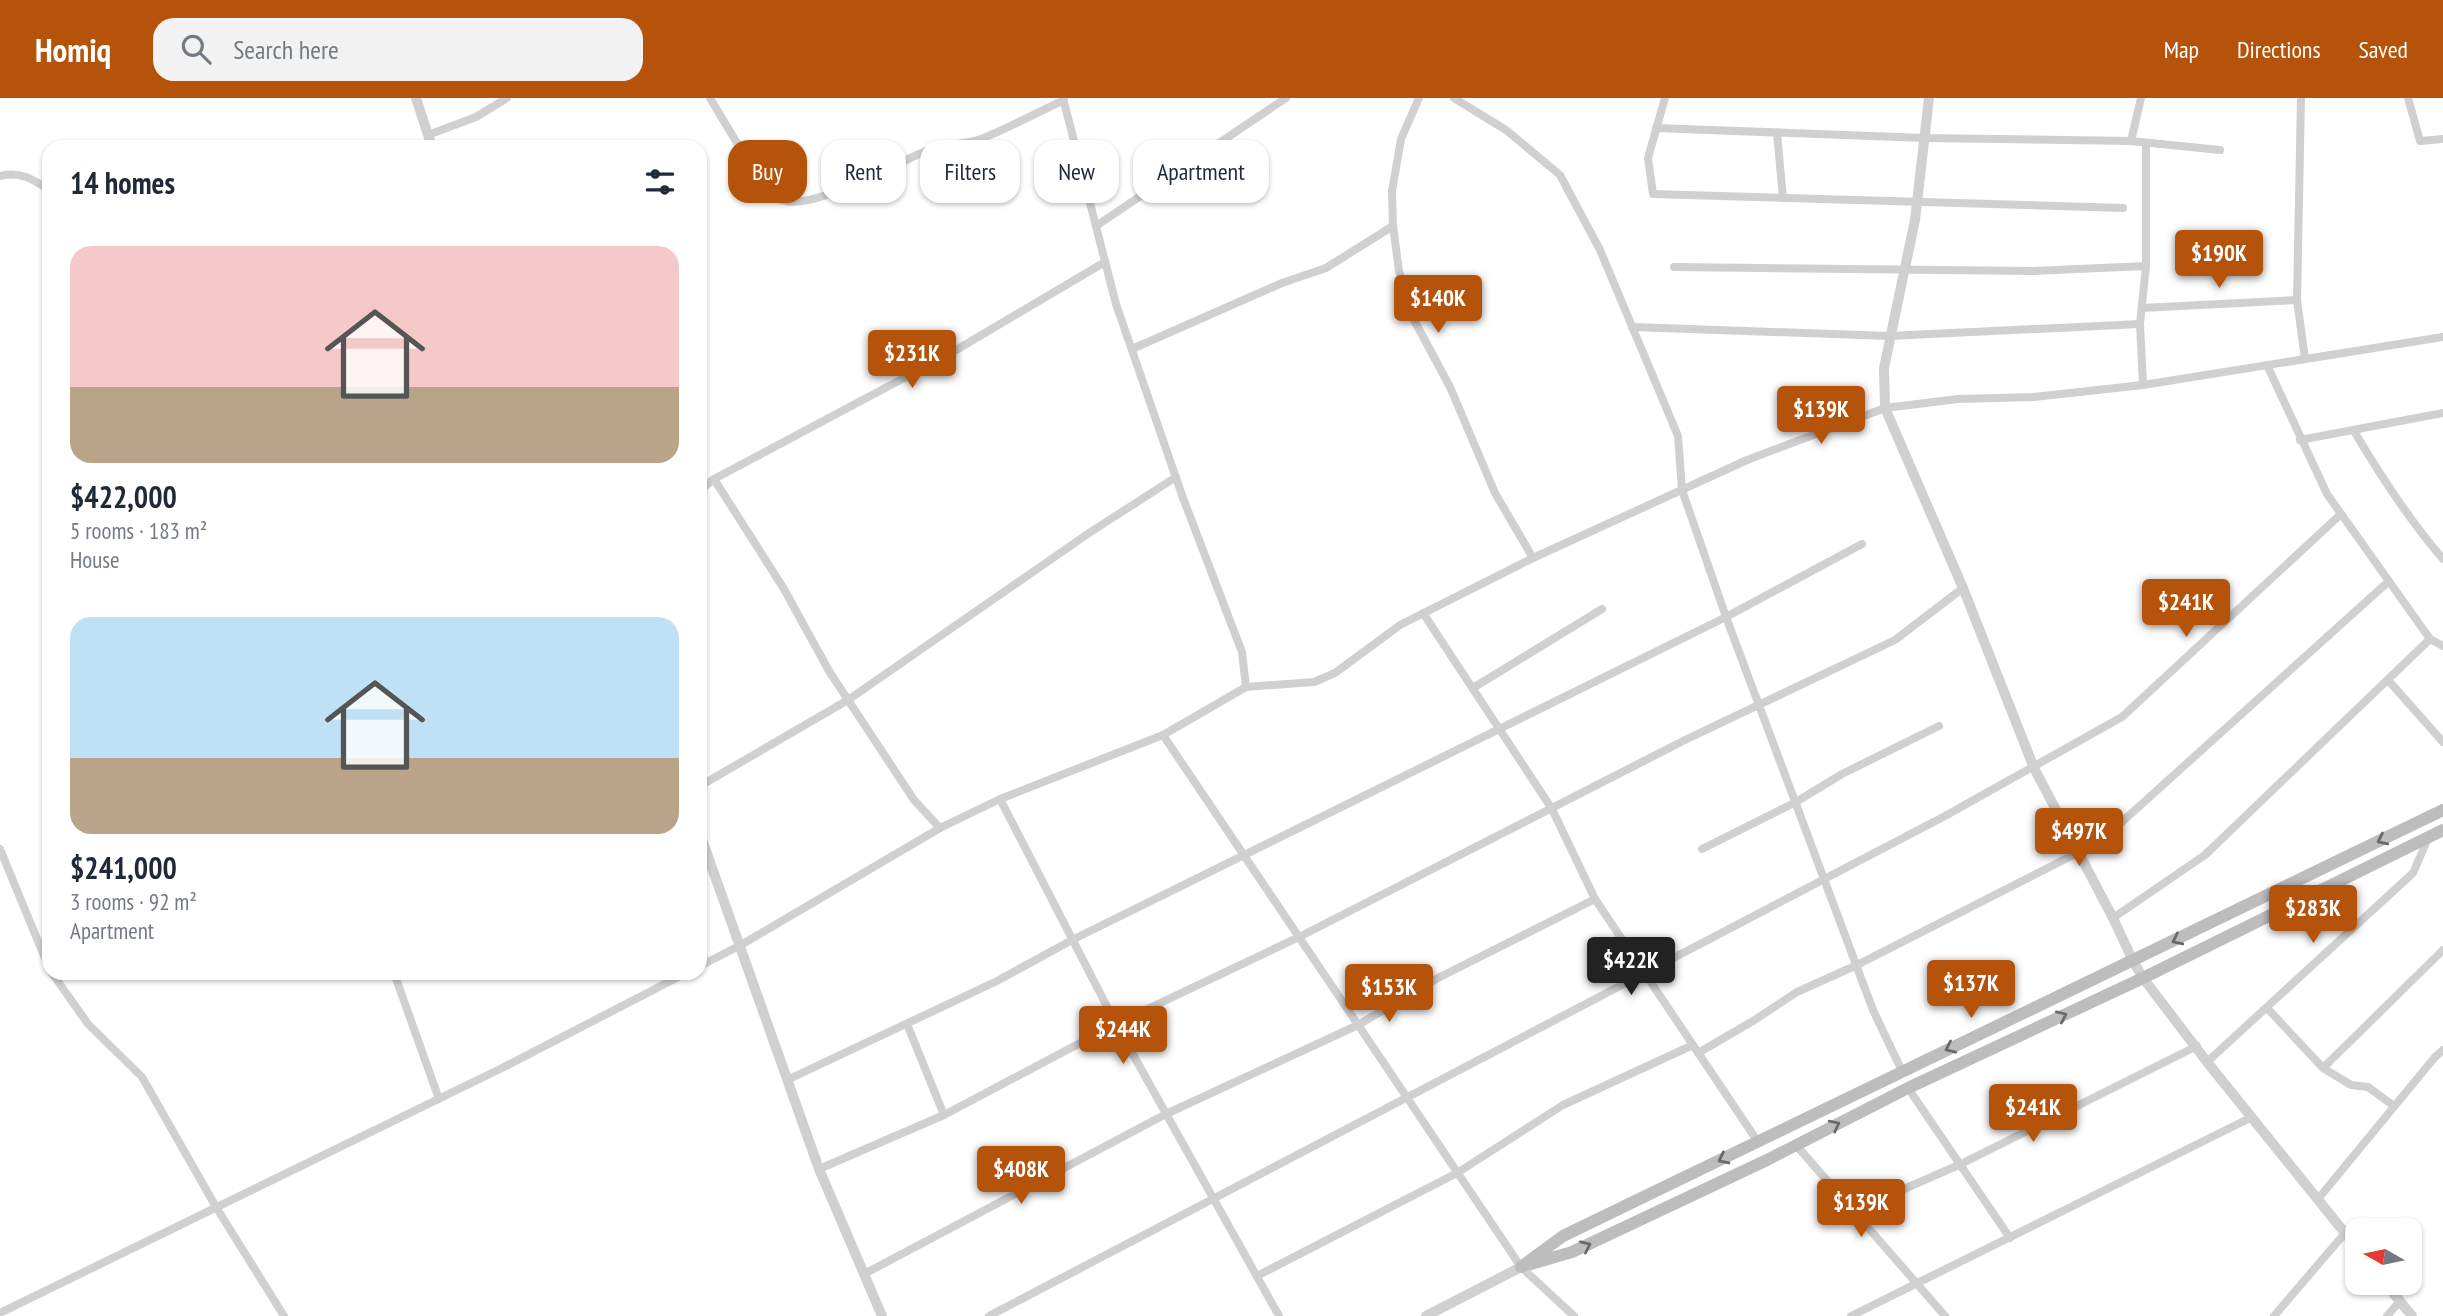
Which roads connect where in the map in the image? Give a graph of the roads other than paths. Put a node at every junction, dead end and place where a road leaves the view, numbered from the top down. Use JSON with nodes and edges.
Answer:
{"nodes":[{"id":1,"x":416,"y":98,"type":"edge"},
{"id":2,"x":507,"y":98,"type":"edge"},
{"id":3,"x":710,"y":98,"type":"edge"},
{"id":4,"x":1286,"y":98,"type":"edge"},
{"id":5,"x":1419,"y":98,"type":"edge"},
{"id":6,"x":1454,"y":98,"type":"edge"},
{"id":7,"x":1665,"y":98,"type":"edge"},
{"id":8,"x":1929,"y":98,"type":"edge"},
{"id":9,"x":2141,"y":98,"type":"edge"},
{"id":10,"x":2301,"y":98,"type":"edge"},
{"id":11,"x":2408,"y":98,"type":"edge"},
{"id":12,"x":1063,"y":99,"type":"edge"},
{"id":13,"x":1656,"y":128,"type":"junction"},
{"id":14,"x":1777,"y":133,"type":"junction"},
{"id":15,"x":428,"y":135,"type":"junction"},
{"id":16,"x":1924,"y":138,"type":"junction"},
{"id":17,"x":2443,"y":139,"type":"edge"},
{"id":18,"x":430,"y":140,"type":"edge"},
{"id":19,"x":2131,"y":141,"type":"junction"},
{"id":20,"x":2147,"y":143,"type":"junction"},
{"id":21,"x":2220,"y":150,"type":"dead end"},
{"id":22,"x":0,"y":176,"type":"edge"},
{"id":23,"x":42,"y":185,"type":"edge"},
{"id":24,"x":1783,"y":198,"type":"junction"},
{"id":25,"x":1917,"y":202,"type":"junction"},
{"id":26,"x":2123,"y":208,"type":"dead end"},
{"id":27,"x":1096,"y":226,"type":"junction"},
{"id":28,"x":1393,"y":226,"type":"junction"},
{"id":29,"x":1105,"y":262,"type":"junction"},
{"id":30,"x":1674,"y":267,"type":"dead end"},
{"id":31,"x":2146,"y":267,"type":"junction"},
{"id":32,"x":1903,"y":271,"type":"junction"},
{"id":33,"x":2297,"y":300,"type":"junction"},
{"id":34,"x":2142,"y":308,"type":"junction"},
{"id":35,"x":2140,"y":324,"type":"junction"},
{"id":36,"x":1632,"y":327,"type":"junction"},
{"id":37,"x":1889,"y":336,"type":"junction"},
{"id":38,"x":2443,"y":337,"type":"edge"},
{"id":39,"x":1132,"y":349,"type":"junction"},
{"id":40,"x":2305,"y":359,"type":"junction"},
{"id":41,"x":2267,"y":365,"type":"junction"},
{"id":42,"x":2143,"y":385,"type":"junction"},
{"id":43,"x":1885,"y":408,"type":"junction"},
{"id":44,"x":2443,"y":413,"type":"edge"},
{"id":45,"x":2354,"y":431,"type":"junction"},
{"id":46,"x":2301,"y":440,"type":"junction"},
{"id":47,"x":1176,"y":477,"type":"junction"},
{"id":48,"x":714,"y":479,"type":"junction"},
{"id":49,"x":707,"y":484,"type":"edge"},
{"id":50,"x":1682,"y":490,"type":"junction"},
{"id":51,"x":2341,"y":514,"type":"junction"},
{"id":52,"x":1862,"y":544,"type":"dead end"},
{"id":53,"x":1533,"y":558,"type":"junction"},
{"id":54,"x":2443,"y":559,"type":"edge"},
{"id":55,"x":2389,"y":581,"type":"junction"},
{"id":56,"x":1963,"y":588,"type":"junction"},
{"id":57,"x":1602,"y":609,"type":"dead end"},
{"id":58,"x":1423,"y":613,"type":"junction"},
{"id":59,"x":1726,"y":617,"type":"junction"},
{"id":60,"x":2430,"y":639,"type":"junction"},
{"id":61,"x":2443,"y":646,"type":"edge"},
{"id":62,"x":2388,"y":680,"type":"junction"},
{"id":63,"x":1246,"y":687,"type":"junction"},
{"id":64,"x":1473,"y":688,"type":"junction"},
{"id":65,"x":848,"y":700,"type":"junction"},
{"id":66,"x":1760,"y":704,"type":"junction"},
{"id":67,"x":1939,"y":726,"type":"dead end"},
{"id":68,"x":1499,"y":728,"type":"junction"},
{"id":69,"x":1163,"y":735,"type":"junction"},
{"id":70,"x":2443,"y":742,"type":"edge"},
{"id":71,"x":2034,"y":768,"type":"junction"},
{"id":72,"x":707,"y":782,"type":"edge"},
{"id":73,"x":1000,"y":799,"type":"junction"},
{"id":74,"x":1796,"y":802,"type":"junction"},
{"id":75,"x":1552,"y":808,"type":"junction"},
{"id":76,"x":2443,"y":810,"type":"edge"},
{"id":77,"x":940,"y":828,"type":"junction"},
{"id":78,"x":2443,"y":830,"type":"edge"},
{"id":79,"x":2430,"y":836,"type":"junction"},
{"id":80,"x":0,"y":849,"type":"edge"},
{"id":81,"x":1702,"y":849,"type":"dead end"},
{"id":82,"x":2079,"y":852,"type":"junction"},
{"id":83,"x":707,"y":853,"type":"edge"},
{"id":84,"x":1244,"y":856,"type":"junction"},
{"id":85,"x":1825,"y":877,"type":"junction"},
{"id":86,"x":1595,"y":899,"type":"junction"},
{"id":87,"x":2113,"y":918,"type":"junction"},
{"id":88,"x":1300,"y":937,"type":"junction"},
{"id":89,"x":1072,"y":940,"type":"junction"},
{"id":90,"x":741,"y":945,"type":"junction"},
{"id":91,"x":2443,"y":950,"type":"edge"},
{"id":92,"x":42,"y":951,"type":"edge"},
{"id":93,"x":2133,"y":961,"type":"junction"},
{"id":94,"x":707,"y":962,"type":"edge"},
{"id":95,"x":1857,"y":965,"type":"junction"},
{"id":96,"x":1643,"y":974,"type":"junction"},
{"id":97,"x":2143,"y":978,"type":"junction"},
{"id":98,"x":57,"y":980,"type":"edge"},
{"id":99,"x":396,"y":980,"type":"edge"},
{"id":100,"x":672,"y":980,"type":"edge"},
{"id":101,"x":2267,"y":1008,"type":"junction"},
{"id":102,"x":907,"y":1024,"type":"junction"},
{"id":103,"x":1116,"y":1024,"type":"junction"},
{"id":104,"x":1358,"y":1026,"type":"junction"},
{"id":105,"x":2197,"y":1046,"type":"junction"},
{"id":106,"x":1695,"y":1049,"type":"junction"},
{"id":107,"x":2443,"y":1050,"type":"edge"},
{"id":108,"x":2207,"y":1062,"type":"junction"},
{"id":109,"x":2323,"y":1068,"type":"junction"},
{"id":110,"x":1902,"y":1071,"type":"junction"},
{"id":111,"x":787,"y":1080,"type":"junction"},
{"id":112,"x":1908,"y":1088,"type":"junction"},
{"id":113,"x":1407,"y":1098,"type":"junction"},
{"id":114,"x":439,"y":1099,"type":"junction"},
{"id":115,"x":2394,"y":1106,"type":"junction"},
{"id":116,"x":1166,"y":1114,"type":"junction"},
{"id":117,"x":944,"y":1115,"type":"junction"},
{"id":118,"x":2252,"y":1117,"type":"junction"},
{"id":119,"x":1758,"y":1142,"type":"junction"},
{"id":120,"x":1796,"y":1145,"type":"junction"},
{"id":121,"x":1961,"y":1164,"type":"junction"},
{"id":122,"x":820,"y":1169,"type":"junction"},
{"id":123,"x":1457,"y":1172,"type":"junction"},
{"id":124,"x":1214,"y":1199,"type":"junction"},
{"id":125,"x":2318,"y":1199,"type":"junction"},
{"id":126,"x":216,"y":1207,"type":"junction"},
{"id":127,"x":1856,"y":1210,"type":"junction"},
{"id":128,"x":2345,"y":1233,"type":"joint"},
{"id":129,"x":2010,"y":1238,"type":"junction"},
{"id":130,"x":1521,"y":1267,"type":"junction"},
{"id":131,"x":863,"y":1273,"type":"junction"},
{"id":132,"x":1257,"y":1276,"type":"junction"},
{"id":133,"x":1918,"y":1284,"type":"junction"},
{"id":134,"x":2395,"y":1295,"type":"edge"},
{"id":135,"x":2400,"y":1301,"type":"junction"},
{"id":136,"x":0,"y":1313,"type":"edge"},
{"id":137,"x":284,"y":1316,"type":"edge"},
{"id":138,"x":881,"y":1316,"type":"edge"},
{"id":139,"x":989,"y":1316,"type":"edge"},
{"id":140,"x":1279,"y":1316,"type":"edge"},
{"id":141,"x":1426,"y":1316,"type":"edge"},
{"id":142,"x":1574,"y":1316,"type":"edge"},
{"id":143,"x":1851,"y":1316,"type":"edge"},
{"id":144,"x":1945,"y":1316,"type":"edge"},
{"id":145,"x":2274,"y":1316,"type":"edge"},
{"id":146,"x":2387,"y":1316,"type":"edge"},
{"id":147,"x":2412,"y":1316,"type":"edge"}],
"edges":[{"from":1,"to":15,"type":"street"},
{"from":2,"to":15,"type":"street"},
{"from":3,"to":12,"type":"street"},
{"from":4,"to":27,"type":"street"},
{"from":5,"to":28,"type":"street"},
{"from":6,"to":36,"type":"street"},
{"from":7,"to":13,"type":"street"},
{"from":8,"to":16,"type":"street"},
{"from":9,"to":19,"type":"street"},
{"from":10,"to":33,"type":"street"},
{"from":11,"to":17,"type":"street"},
{"from":12,"to":27,"type":"street"},
{"from":13,"to":14,"type":"street"},
{"from":13,"to":24,"type":"street"},
{"from":14,"to":16,"type":"street"},
{"from":14,"to":24,"type":"street"},
{"from":15,"to":18,"type":"street"},
{"from":16,"to":19,"type":"street"},
{"from":16,"to":25,"type":"street"},
{"from":19,"to":20,"type":"street"},
{"from":20,"to":21,"type":"street"},
{"from":20,"to":31,"type":"street"},
{"from":22,"to":23,"type":"street"},
{"from":24,"to":25,"type":"street"},
{"from":25,"to":26,"type":"street"},
{"from":25,"to":32,"type":"street"},
{"from":27,"to":29,"type":"street"},
{"from":28,"to":39,"type":"street"},
{"from":28,"to":53,"type":"street"},
{"from":29,"to":39,"type":"street"},
{"from":29,"to":48,"type":"street"},
{"from":30,"to":32,"type":"street"},
{"from":31,"to":32,"type":"street"},
{"from":31,"to":34,"type":"street"},
{"from":32,"to":37,"type":"street"},
{"from":33,"to":34,"type":"street"},
{"from":33,"to":40,"type":"street"},
{"from":34,"to":35,"type":"street"},
{"from":35,"to":37,"type":"street"},
{"from":35,"to":42,"type":"street"},
{"from":36,"to":37,"type":"street"},
{"from":36,"to":50,"type":"street"},
{"from":37,"to":43,"type":"street"},
{"from":38,"to":40,"type":"street"},
{"from":39,"to":47,"type":"street"},
{"from":40,"to":41,"type":"street"},
{"from":41,"to":42,"type":"street"},
{"from":41,"to":46,"type":"street"},
{"from":42,"to":43,"type":"street"},
{"from":43,"to":50,"type":"street"},
{"from":43,"to":56,"type":"street"},
{"from":44,"to":45,"type":"street"},
{"from":45,"to":46,"type":"street"},
{"from":45,"to":54,"type":"street"},
{"from":46,"to":51,"type":"street"},
{"from":47,"to":63,"type":"street"},
{"from":47,"to":65,"type":"street"},
{"from":48,"to":49,"type":"street"},
{"from":48,"to":65,"type":"street"},
{"from":50,"to":53,"type":"street"},
{"from":50,"to":59,"type":"street"},
{"from":51,"to":55,"type":"street"},
{"from":51,"to":71,"type":"street"},
{"from":52,"to":59,"type":"street"},
{"from":53,"to":58,"type":"street"},
{"from":55,"to":60,"type":"street"},
{"from":55,"to":82,"type":"street"},
{"from":56,"to":66,"type":"street"},
{"from":56,"to":71,"type":"street"},
{"from":57,"to":64,"type":"street"},
{"from":58,"to":63,"type":"street"},
{"from":58,"to":64,"type":"street"},
{"from":59,"to":66,"type":"street"},
{"from":59,"to":68,"type":"street"},
{"from":60,"to":61,"type":"street"},
{"from":60,"to":62,"type":"street"},
{"from":62,"to":70,"type":"street"},
{"from":62,"to":87,"type":"street"},
{"from":63,"to":69,"type":"street"},
{"from":64,"to":68,"type":"street"},
{"from":65,"to":72,"type":"street"},
{"from":65,"to":77,"type":"street"},
{"from":66,"to":74,"type":"street"},
{"from":66,"to":75,"type":"street"},
{"from":67,"to":74,"type":"street"},
{"from":68,"to":75,"type":"street"},
{"from":68,"to":84,"type":"street"},
{"from":69,"to":73,"type":"street"},
{"from":69,"to":84,"type":"street"},
{"from":71,"to":82,"type":"street"},
{"from":71,"to":85,"type":"street"},
{"from":73,"to":77,"type":"street"},
{"from":73,"to":89,"type":"street"},
{"from":74,"to":81,"type":"street"},
{"from":74,"to":85,"type":"street"},
{"from":75,"to":86,"type":"street"},
{"from":75,"to":88,"type":"street"},
{"from":76,"to":93,"type":"main road","one_way":true},
{"from":77,"to":90,"type":"street"},
{"from":78,"to":79,"type":"main road"},
{"from":79,"to":97,"type":"main road"},
{"from":79,"to":101,"type":"street"},
{"from":80,"to":92,"type":"street"},
{"from":82,"to":87,"type":"street"},
{"from":82,"to":95,"type":"street"},
{"from":83,"to":90,"type":"street"},
{"from":84,"to":88,"type":"street"},
{"from":84,"to":89,"type":"street"},
{"from":85,"to":95,"type":"street"},
{"from":85,"to":96,"type":"street"},
{"from":86,"to":96,"type":"street"},
{"from":86,"to":104,"type":"street"},
{"from":87,"to":93,"type":"street"},
{"from":88,"to":103,"type":"street"},
{"from":88,"to":104,"type":"street"},
{"from":89,"to":102,"type":"street"},
{"from":89,"to":103,"type":"street"},
{"from":90,"to":94,"type":"street"},
{"from":90,"to":111,"type":"street"},
{"from":91,"to":109,"type":"street"},
{"from":93,"to":97,"type":"street"},
{"from":93,"to":110,"type":"main road","one_way":true},
{"from":95,"to":106,"type":"street"},
{"from":95,"to":110,"type":"street"},
{"from":96,"to":106,"type":"street"},
{"from":96,"to":113,"type":"street"},
{"from":97,"to":105,"type":"street"},
{"from":112,"to":97,"type":"main road","one_way":true},
{"from":98,"to":126,"type":"street"},
{"from":99,"to":114,"type":"street"},
{"from":100,"to":114,"type":"street"},
{"from":101,"to":108,"type":"street"},
{"from":101,"to":109,"type":"street"},
{"from":102,"to":111,"type":"street"},
{"from":102,"to":117,"type":"street"},
{"from":103,"to":116,"type":"street"},
{"from":103,"to":117,"type":"street"},
{"from":104,"to":113,"type":"street"},
{"from":104,"to":116,"type":"street"},
{"from":105,"to":108,"type":"street"},
{"from":105,"to":121,"type":"street"},
{"from":106,"to":119,"type":"street"},
{"from":106,"to":123,"type":"street"},
{"from":107,"to":115,"type":"street"},
{"from":108,"to":118,"type":"street"},
{"from":109,"to":115,"type":"street"},
{"from":110,"to":119,"type":"main road"},
{"from":111,"to":122,"type":"street"},
{"from":120,"to":112,"type":"main road","one_way":true},
{"from":112,"to":121,"type":"street"},
{"from":113,"to":123,"type":"street"},
{"from":113,"to":124,"type":"street"},
{"from":114,"to":126,"type":"street"},
{"from":115,"to":125,"type":"street"},
{"from":116,"to":124,"type":"street"},
{"from":116,"to":131,"type":"street"},
{"from":117,"to":122,"type":"street"},
{"from":118,"to":125,"type":"street"},
{"from":118,"to":129,"type":"street"},
{"from":119,"to":130,"type":"main road","one_way":true},
{"from":120,"to":127,"type":"street"},
{"from":130,"to":120,"type":"main road","one_way":true},
{"from":121,"to":127,"type":"street"},
{"from":121,"to":129,"type":"street"},
{"from":122,"to":131,"type":"street"},
{"from":123,"to":130,"type":"street"},
{"from":123,"to":132,"type":"street"},
{"from":124,"to":132,"type":"street"},
{"from":124,"to":139,"type":"street"},
{"from":125,"to":128,"type":"street"},
{"from":126,"to":136,"type":"street"},
{"from":126,"to":137,"type":"street"},
{"from":127,"to":133,"type":"street"},
{"from":128,"to":145,"type":"street"},
{"from":129,"to":133,"type":"street"},
{"from":130,"to":141,"type":"street"},
{"from":130,"to":142,"type":"street"},
{"from":131,"to":138,"type":"street"},
{"from":132,"to":140,"type":"street"},
{"from":133,"to":143,"type":"street"},
{"from":133,"to":144,"type":"street"},
{"from":134,"to":135,"type":"street"},
{"from":135,"to":146,"type":"street"},
{"from":135,"to":147,"type":"street"}]}
